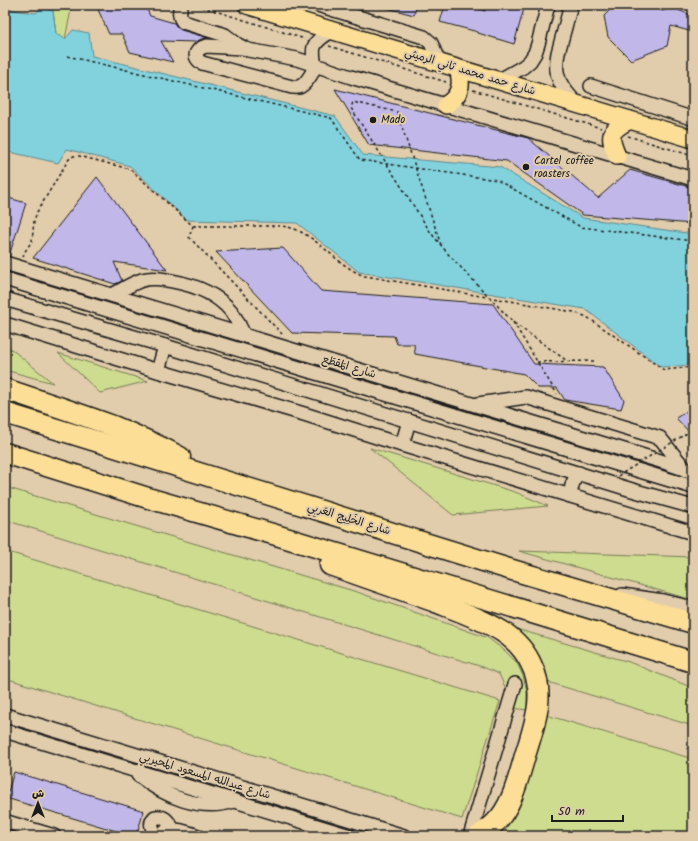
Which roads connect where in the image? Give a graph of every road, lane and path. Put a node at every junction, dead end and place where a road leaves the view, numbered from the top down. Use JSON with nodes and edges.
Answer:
{"nodes":[{"id":1,"x":181,"y":5,"type":"edge"},
{"id":2,"x":196,"y":5,"type":"edge"},
{"id":3,"x":247,"y":5,"type":"edge"},
{"id":4,"x":318,"y":5,"type":"edge"},
{"id":5,"x":548,"y":5,"type":"edge"},
{"id":6,"x":571,"y":5,"type":"edge"},
{"id":7,"x":272,"y":8,"type":"edge"},
{"id":8,"x":332,"y":31,"type":"junction"},
{"id":9,"x":317,"y":42,"type":"junction"},
{"id":10,"x":242,"y":48,"type":"junction"},
{"id":11,"x":67,"y":56,"type":"dead end"},
{"id":12,"x":439,"y":63,"type":"junction"},
{"id":13,"x":314,"y":64,"type":"junction"},
{"id":14,"x":458,"y":69,"type":"junction"},
{"id":15,"x":498,"y":81,"type":"junction"},
{"id":16,"x":460,"y":86,"type":"junction"},
{"id":17,"x":591,"y":86,"type":"dead end"},
{"id":18,"x":619,"y":95,"type":"junction"},
{"id":19,"x":576,"y":104,"type":"junction"},
{"id":20,"x":446,"y":106,"type":"junction"},
{"id":21,"x":691,"y":118,"type":"dead end"},
{"id":22,"x":617,"y":121,"type":"junction"},
{"id":23,"x":693,"y":139,"type":"edge"},
{"id":24,"x":617,"y":156,"type":"junction"},
{"id":25,"x":693,"y":156,"type":"edge"},
{"id":26,"x":693,"y":179,"type":"edge"},
{"id":27,"x":193,"y":226,"type":"junction"},
{"id":28,"x":693,"y":241,"type":"edge"},
{"id":29,"x":441,"y":245,"type":"junction"},
{"id":30,"x":5,"y":262,"type":"edge"},
{"id":31,"x":21,"y":267,"type":"junction"},
{"id":32,"x":5,"y":279,"type":"edge"},
{"id":33,"x":112,"y":295,"type":"junction"},
{"id":34,"x":5,"y":299,"type":"edge"},
{"id":35,"x":87,"y":303,"type":"junction"},
{"id":36,"x":64,"y":317,"type":"junction"},
{"id":37,"x":513,"y":322,"type":"junction"},
{"id":38,"x":5,"y":324,"type":"edge"},
{"id":39,"x":244,"y":335,"type":"junction"},
{"id":40,"x":284,"y":336,"type":"dead end"},
{"id":41,"x":165,"y":346,"type":"junction"},
{"id":42,"x":567,"y":361,"type":"junction"},
{"id":43,"x":594,"y":361,"type":"dead end"},
{"id":44,"x":537,"y":362,"type":"junction"},
{"id":45,"x":693,"y":367,"type":"edge"},
{"id":46,"x":352,"y":368,"type":"junction"},
{"id":47,"x":158,"y":371,"type":"junction"},
{"id":48,"x":350,"y":383,"type":"junction"},
{"id":49,"x":5,"y":389,"type":"edge"},
{"id":50,"x":474,"y":405,"type":"junction"},
{"id":51,"x":366,"y":408,"type":"junction"},
{"id":52,"x":566,"y":410,"type":"junction"},
{"id":53,"x":5,"y":413,"type":"edge"},
{"id":54,"x":408,"y":421,"type":"junction"},
{"id":55,"x":689,"y":432,"type":"dead end"},
{"id":56,"x":402,"y":445,"type":"junction"},
{"id":57,"x":5,"y":453,"type":"edge"},
{"id":58,"x":690,"y":471,"type":"edge"},
{"id":59,"x":579,"y":473,"type":"junction"},
{"id":60,"x":208,"y":475,"type":"junction"},
{"id":61,"x":618,"y":476,"type":"dead end"},
{"id":62,"x":660,"y":477,"type":"junction"},
{"id":63,"x":693,"y":487,"type":"edge"},
{"id":64,"x":632,"y":490,"type":"junction"},
{"id":65,"x":571,"y":496,"type":"junction"},
{"id":66,"x":693,"y":508,"type":"edge"},
{"id":67,"x":693,"y":533,"type":"edge"},
{"id":68,"x":276,"y":535,"type":"junction"},
{"id":69,"x":595,"y":594,"type":"junction"},
{"id":70,"x":693,"y":608,"type":"edge"},
{"id":71,"x":693,"y":623,"type":"edge"},
{"id":72,"x":693,"y":662,"type":"edge"},
{"id":73,"x":515,"y":684,"type":"dead end"},
{"id":74,"x":5,"y":715,"type":"edge"},
{"id":75,"x":8,"y":733,"type":"edge"},
{"id":76,"x":7,"y":822,"type":"dead end"},
{"id":77,"x":173,"y":829,"type":"junction"},
{"id":78,"x":52,"y":836,"type":"edge"},
{"id":79,"x":159,"y":836,"type":"edge"},
{"id":80,"x":198,"y":836,"type":"edge"},
{"id":81,"x":350,"y":836,"type":"edge"},
{"id":82,"x":404,"y":836,"type":"edge"},
{"id":83,"x":470,"y":836,"type":"edge"},
{"id":84,"x":478,"y":836,"type":"edge"},
{"id":85,"x":495,"y":836,"type":"edge"}],
"edges":[{"from":1,"to":10,"type":"street"},
{"from":2,"to":9,"type":"path"},
{"from":3,"to":7,"type":"main road","name":"شارع حمد محمد ثاني الرميثي"},
{"from":4,"to":12,"type":"street"},
{"from":5,"to":15,"type":"street"},
{"from":6,"to":19,"type":"street"},
{"from":7,"to":8,"type":"main road","name":"شارع حمد محمد ثاني الرميثي"},
{"from":8,"to":9,"type":"street"},
{"from":8,"to":12,"type":"main road","name":"شارع حمد محمد ثاني الرميثي"},
{"from":9,"to":13,"type":"street"},
{"from":9,"to":16,"type":"path"},
{"from":10,"to":13,"type":"street"},
{"from":10,"to":13,"type":"street"},
{"from":11,"to":28,"type":"path"},
{"from":12,"to":14,"type":"main road","name":"شارع حمد محمد ثاني الرميثي"},
{"from":13,"to":20,"type":"street"},
{"from":14,"to":15,"type":"main road","name":"شارع حمد محمد ثاني الرميثي"},
{"from":14,"to":16,"type":"main road"},
{"from":15,"to":19,"type":"main road","name":"شارع حمد محمد ثاني الرميثي"},
{"from":16,"to":20,"type":"main road"},
{"from":16,"to":22,"type":"path"},
{"from":17,"to":18,"type":"street"},
{"from":18,"to":21,"type":"street"},
{"from":18,"to":22,"type":"street"},
{"from":19,"to":22,"type":"main road","name":"شارع حمد محمد ثاني الرميثي"},
{"from":20,"to":24,"type":"street"},
{"from":22,"to":23,"type":"main road","name":"شارع حمد محمد ثاني الرميثي"},
{"from":22,"to":24,"type":"main road"},
{"from":22,"to":25,"type":"path"},
{"from":24,"to":26,"type":"street"},
{"from":27,"to":31,"type":"path"},
{"from":27,"to":40,"type":"path"},
{"from":27,"to":45,"type":"path"},
{"from":29,"to":29,"type":"path","bridge":true},
{"from":29,"to":37,"type":"path","bridge":true},
{"from":30,"to":31,"type":"street","name":"شارع المَقطَع"},
{"from":31,"to":33,"type":"street","name":"شارع المَقطَع"},
{"from":32,"to":35,"type":"street","name":"شارع المَقطَع"},
{"from":33,"to":39,"type":"street","name":"شارع المَقطَع"},
{"from":33,"to":39,"type":"street"},
{"from":34,"to":36,"type":"street"},
{"from":35,"to":36,"type":"street"},
{"from":35,"to":48,"type":"street","name":"شارع المَقطَع"},
{"from":36,"to":41,"type":"street"},
{"from":37,"to":42,"type":"path"},
{"from":37,"to":44,"type":"path"},
{"from":38,"to":47,"type":"street"},
{"from":39,"to":46,"type":"street","name":"شارع المَقطَع"},
{"from":41,"to":47,"type":"street"},
{"from":41,"to":51,"type":"street"},
{"from":42,"to":43,"type":"path"},
{"from":42,"to":44,"type":"path"},
{"from":44,"to":52,"type":"path"},
{"from":46,"to":48,"type":"street"},
{"from":46,"to":50,"type":"street","name":"شارع المَقطَع"},
{"from":47,"to":56,"type":"street"},
{"from":48,"to":51,"type":"street"},
{"from":48,"to":62,"type":"street","name":"شارع المَقطَع"},
{"from":49,"to":60,"type":"highway"},
{"from":50,"to":52,"type":"street"},
{"from":50,"to":58,"type":"street","name":"شارع المَقطَع"},
{"from":51,"to":54,"type":"street"},
{"from":52,"to":58,"type":"street"},
{"from":53,"to":60,"type":"highway","name":"شارع الخَلِيج العَربِي"},
{"from":54,"to":56,"type":"street"},
{"from":54,"to":59,"type":"street"},
{"from":55,"to":61,"type":"path","bridge":true},
{"from":56,"to":65,"type":"street"},
{"from":57,"to":68,"type":"highway"},
{"from":59,"to":64,"type":"street"},
{"from":59,"to":65,"type":"street"},
{"from":60,"to":69,"type":"highway","name":"شارع الخَلِيج العَربِي"},
{"from":62,"to":63,"type":"street","name":"شارع المَقطَع"},
{"from":62,"to":64,"type":"street"},
{"from":64,"to":66,"type":"street"},
{"from":65,"to":67,"type":"street"},
{"from":68,"to":72,"type":"highway"},
{"from":68,"to":84,"type":"highway"},
{"from":69,"to":70,"type":"street"},
{"from":69,"to":71,"type":"highway","name":"شارع الخَلِيج العَربِي"},
{"from":73,"to":83,"type":"street"},
{"from":74,"to":82,"type":"street","name":"شارع عبدالله المسعود المحيربي"},
{"from":75,"to":81,"type":"street","name":"شارع عبدالله المسعود المحيربي"},
{"from":76,"to":78,"type":"street"},
{"from":77,"to":79,"type":"street"},
{"from":77,"to":79,"type":"street"},
{"from":77,"to":80,"type":"street"},
{"from":84,"to":85,"type":"street"}]}
